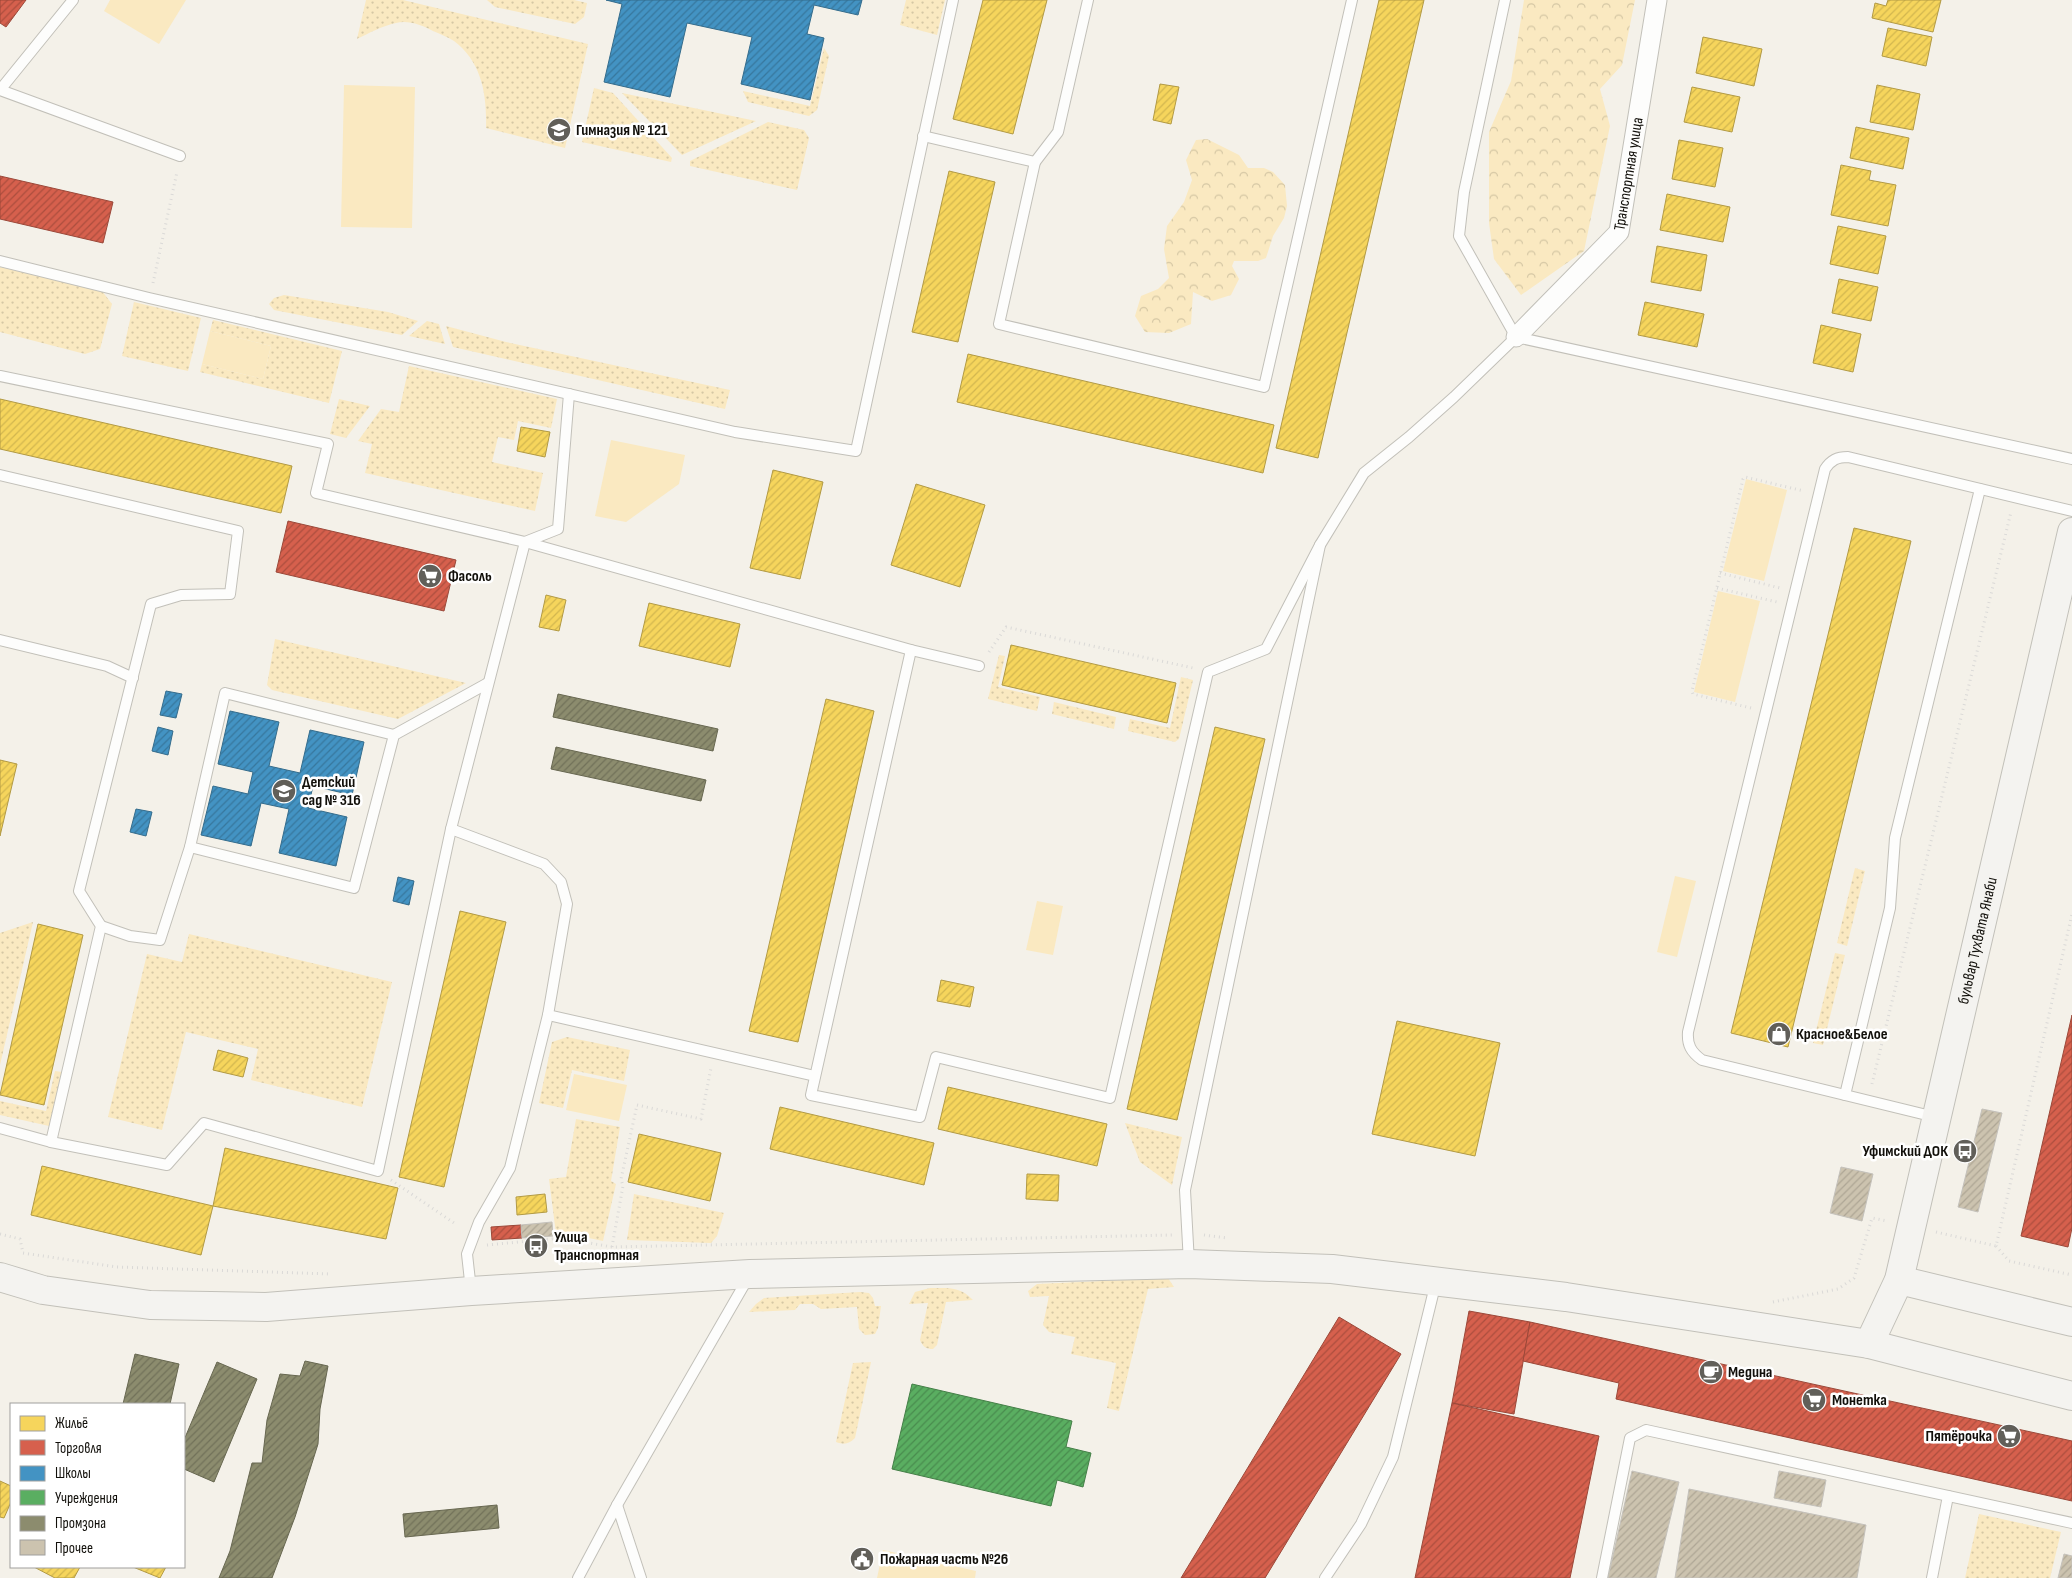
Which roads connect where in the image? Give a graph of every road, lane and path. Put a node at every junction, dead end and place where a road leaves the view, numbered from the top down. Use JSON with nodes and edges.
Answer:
{"nodes":[{"id":1,"x":73,"y":0,"type":"edge"},
{"id":2,"x":953,"y":0,"type":"edge"},
{"id":3,"x":1088,"y":0,"type":"edge"},
{"id":4,"x":1352,"y":0,"type":"edge"},
{"id":5,"x":1505,"y":0,"type":"edge"},
{"id":6,"x":1657,"y":0,"type":"edge"},
{"id":7,"x":0,"y":90,"type":"edge"},
{"id":8,"x":923,"y":136,"type":"junction"},
{"id":9,"x":180,"y":156,"type":"joint"},
{"id":10,"x":1034,"y":162,"type":"junction"},
{"id":11,"x":0,"y":262,"type":"edge"},
{"id":12,"x":150,"y":298,"type":"junction"},
{"id":13,"x":1516,"y":337,"type":"junction"},
{"id":14,"x":0,"y":376,"type":"edge"},
{"id":15,"x":569,"y":394,"type":"junction"},
{"id":16,"x":2072,"y":459,"type":"edge"},
{"id":17,"x":0,"y":476,"type":"edge"},
{"id":18,"x":1980,"y":489,"type":"junction"},
{"id":19,"x":1819,"y":495,"type":"junction"},
{"id":20,"x":2015,"y":497,"type":"junction"},
{"id":21,"x":2072,"y":511,"type":"edge"},
{"id":22,"x":2072,"y":532,"type":"edge"},
{"id":23,"x":525,"y":542,"type":"junction"},
{"id":24,"x":1320,"y":545,"type":"junction"},
{"id":25,"x":1720,"y":573,"type":"junction"},
{"id":26,"x":1717,"y":588,"type":"junction"},
{"id":27,"x":1795,"y":591,"type":"junction"},
{"id":28,"x":2064,"y":601,"type":"edge"},
{"id":29,"x":1792,"y":606,"type":"junction"},
{"id":30,"x":0,"y":640,"type":"edge"},
{"id":31,"x":911,"y":650,"type":"junction"},
{"id":32,"x":979,"y":666,"type":"joint"},
{"id":33,"x":1208,"y":672,"type":"junction"},
{"id":34,"x":133,"y":678,"type":"junction"},
{"id":35,"x":488,"y":683,"type":"junction"},
{"id":36,"x":1766,"y":712,"type":"junction"},
{"id":37,"x":394,"y":735,"type":"junction"},
{"id":38,"x":451,"y":829,"type":"junction"},
{"id":39,"x":190,"y":847,"type":"junction"},
{"id":40,"x":2072,"y":914,"type":"edge"},
{"id":41,"x":101,"y":926,"type":"junction"},
{"id":42,"x":548,"y":1015,"type":"junction"},
{"id":43,"x":714,"y":1052,"type":"junction"},
{"id":44,"x":815,"y":1076,"type":"junction"},
{"id":45,"x":1845,"y":1095,"type":"junction"},
{"id":46,"x":1868,"y":1101,"type":"junction"},
{"id":47,"x":1936,"y":1118,"type":"junction"},
{"id":48,"x":0,"y":1128,"type":"edge"},
{"id":49,"x":51,"y":1142,"type":"junction"},
{"id":50,"x":378,"y":1171,"type":"junction"},
{"id":51,"x":1892,"y":1222,"type":"dead end"},
{"id":52,"x":457,"y":1225,"type":"dead end"},
{"id":53,"x":1936,"y":1232,"type":"dead end"},
{"id":54,"x":1996,"y":1246,"type":"junction"},
{"id":55,"x":612,"y":1247,"type":"dead end"},
{"id":56,"x":1189,"y":1264,"type":"junction"},
{"id":57,"x":750,"y":1274,"type":"junction"},
{"id":58,"x":2072,"y":1275,"type":"edge"},
{"id":59,"x":0,"y":1277,"type":"edge"},
{"id":60,"x":1899,"y":1280,"type":"junction"},
{"id":61,"x":1437,"y":1282,"type":"junction"},
{"id":62,"x":1838,"y":1289,"type":"dead end"},
{"id":63,"x":471,"y":1290,"type":"junction"},
{"id":64,"x":2072,"y":1322,"type":"edge"},
{"id":65,"x":1869,"y":1344,"type":"junction"},
{"id":66,"x":2072,"y":1396,"type":"edge"},
{"id":67,"x":1948,"y":1496,"type":"junction"},
{"id":68,"x":617,"y":1505,"type":"junction"},
{"id":69,"x":2072,"y":1523,"type":"edge"},
{"id":70,"x":578,"y":1578,"type":"edge"},
{"id":71,"x":641,"y":1578,"type":"edge"},
{"id":72,"x":1325,"y":1578,"type":"edge"},
{"id":73,"x":1602,"y":1578,"type":"edge"},
{"id":74,"x":1932,"y":1578,"type":"edge"}],
"edges":[{"from":1,"to":7,"type":"lane"},
{"from":2,"to":8,"type":"lane"},
{"from":3,"to":10,"type":"lane"},
{"from":4,"to":10,"type":"lane"},
{"from":5,"to":13,"type":"lane"},
{"from":6,"to":13,"type":"street","name":"Транспортная улица"},
{"from":7,"to":9,"type":"lane"},
{"from":8,"to":10,"type":"lane"},
{"from":8,"to":15,"type":"lane"},
{"from":9,"to":12,"type":"path"},
{"from":11,"to":12,"type":"lane"},
{"from":12,"to":15,"type":"lane"},
{"from":13,"to":16,"type":"lane"},
{"from":13,"to":24,"type":"lane"},
{"from":14,"to":23,"type":"lane"},
{"from":15,"to":23,"type":"lane"},
{"from":17,"to":34,"type":"lane"},
{"from":18,"to":19,"type":"lane"},
{"from":18,"to":20,"type":"lane"},
{"from":18,"to":45,"type":"lane"},
{"from":19,"to":25,"type":"path"},
{"from":19,"to":27,"type":"lane"},
{"from":20,"to":21,"type":"lane"},
{"from":20,"to":46,"type":"path"},
{"from":22,"to":28,"type":"street","name":"бульвар Тухвата Янаби"},
{"from":23,"to":31,"type":"lane"},
{"from":23,"to":35,"type":"lane"},
{"from":24,"to":33,"type":"lane"},
{"from":24,"to":56,"type":"lane"},
{"from":25,"to":26,"type":"path"},
{"from":25,"to":27,"type":"path"},
{"from":26,"to":29,"type":"path"},
{"from":26,"to":36,"type":"path"},
{"from":27,"to":29,"type":"lane"},
{"from":28,"to":47,"type":"street","name":"бульвар Тухвата Янаби"},
{"from":29,"to":36,"type":"lane"},
{"from":30,"to":34,"type":"lane"},
{"from":31,"to":32,"type":"lane"},
{"from":31,"to":44,"type":"lane"},
{"from":32,"to":33,"type":"path"},
{"from":33,"to":44,"type":"lane"},
{"from":34,"to":41,"type":"lane"},
{"from":35,"to":37,"type":"lane"},
{"from":35,"to":38,"type":"lane"},
{"from":36,"to":45,"type":"lane"},
{"from":37,"to":39,"type":"lane"},
{"from":37,"to":39,"type":"lane"},
{"from":38,"to":42,"type":"lane"},
{"from":38,"to":50,"type":"lane"},
{"from":39,"to":41,"type":"lane"},
{"from":40,"to":54,"type":"path"},
{"from":41,"to":49,"type":"lane"},
{"from":42,"to":43,"type":"lane"},
{"from":42,"to":63,"type":"lane"},
{"from":43,"to":44,"type":"lane"},
{"from":43,"to":55,"type":"path"},
{"from":45,"to":46,"type":"lane"},
{"from":46,"to":47,"type":"lane"},
{"from":47,"to":60,"type":"street","name":"бульвар Тухвата Янаби"},
{"from":48,"to":49,"type":"lane"},
{"from":49,"to":50,"type":"lane"},
{"from":50,"to":52,"type":"path"},
{"from":51,"to":62,"type":"path"},
{"from":53,"to":54,"type":"path"},
{"from":54,"to":58,"type":"path"},
{"from":56,"to":57,"type":"street"},
{"from":56,"to":61,"type":"street"},
{"from":57,"to":63,"type":"street"},
{"from":57,"to":68,"type":"lane"},
{"from":59,"to":63,"type":"street"},
{"from":60,"to":64,"type":"street"},
{"from":60,"to":65,"type":"street","name":"бульвар Тухвата Янаби"},
{"from":61,"to":65,"type":"street"},
{"from":61,"to":72,"type":"lane"},
{"from":65,"to":66,"type":"street"},
{"from":67,"to":69,"type":"lane"},
{"from":67,"to":73,"type":"lane"},
{"from":67,"to":74,"type":"lane"},
{"from":68,"to":70,"type":"lane"},
{"from":68,"to":71,"type":"lane"}]}
